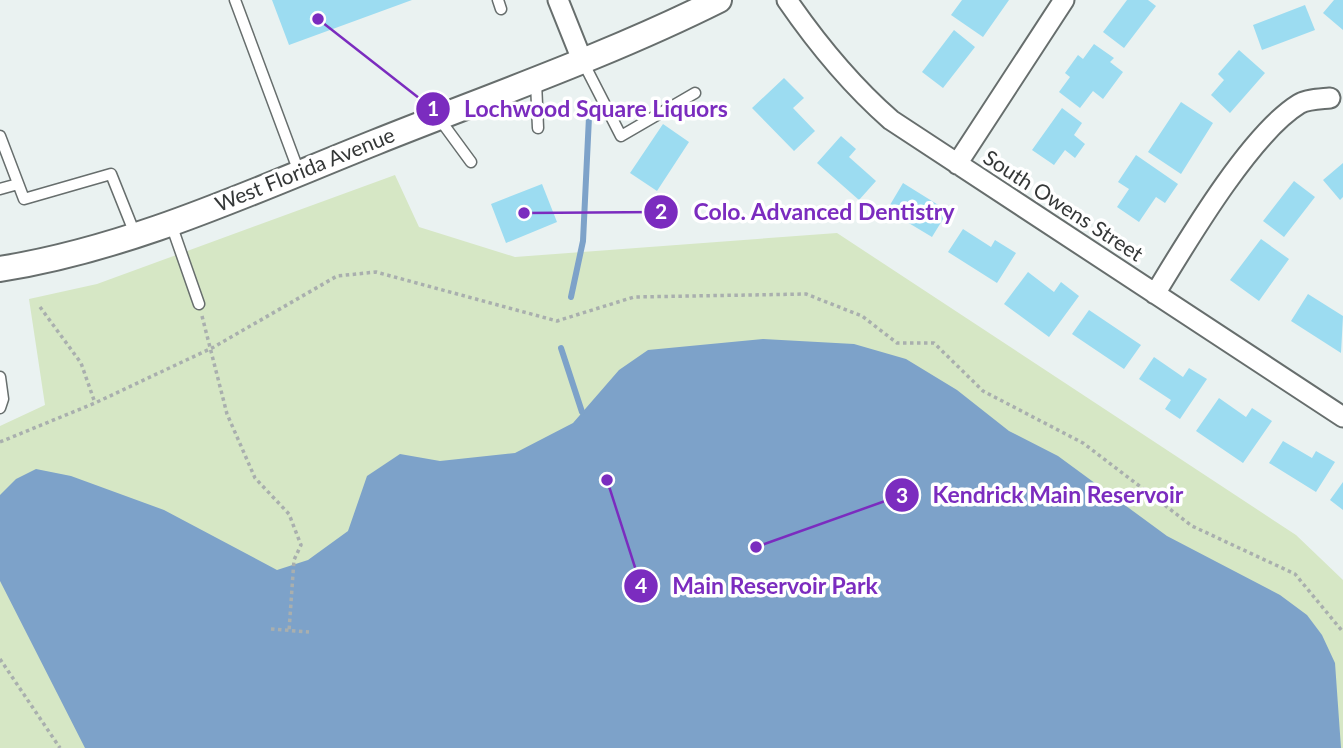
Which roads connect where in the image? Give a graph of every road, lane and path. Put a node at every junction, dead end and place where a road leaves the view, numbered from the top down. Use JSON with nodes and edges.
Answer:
{"nodes":[{"id":1,"x":235,"y":0,"type":"edge"},
{"id":2,"x":558,"y":0,"type":"edge"},
{"id":3,"x":719,"y":0,"type":"edge"},
{"id":4,"x":788,"y":0,"type":"edge"},
{"id":5,"x":1064,"y":0,"type":"edge"},
{"id":6,"x":582,"y":60,"type":"junction"},
{"id":7,"x":536,"y":78,"type":"junction"},
{"id":8,"x":695,"y":93,"type":"dead end"},
{"id":9,"x":1331,"y":98,"type":"dead end"},
{"id":10,"x":438,"y":117,"type":"junction"},
{"id":11,"x":538,"y":128,"type":"dead end"},
{"id":12,"x":0,"y":136,"type":"edge"},
{"id":13,"x":471,"y":162,"type":"dead end"},
{"id":14,"x":957,"y":164,"type":"junction"},
{"id":15,"x":299,"y":172,"type":"junction"},
{"id":16,"x":18,"y":184,"type":"junction"},
{"id":17,"x":0,"y":189,"type":"edge"},
{"id":18,"x":171,"y":223,"type":"junction"},
{"id":19,"x":136,"y":236,"type":"junction"},
{"id":20,"x":0,"y":269,"type":"edge"},
{"id":21,"x":1155,"y":294,"type":"junction"},
{"id":22,"x":199,"y":304,"type":"joint"},
{"id":23,"x":40,"y":307,"type":"dead end"},
{"id":24,"x":211,"y":348,"type":"junction"},
{"id":25,"x":1,"y":382,"type":"edge"},
{"id":26,"x":95,"y":403,"type":"junction"},
{"id":27,"x":0,"y":408,"type":"edge"},
{"id":28,"x":1343,"y":417,"type":"edge"},
{"id":29,"x":0,"y":442,"type":"edge"},
{"id":30,"x":271,"y":629,"type":"dead end"},
{"id":31,"x":289,"y":631,"type":"junction"},
{"id":32,"x":309,"y":632,"type":"dead end"},
{"id":33,"x":1343,"y":632,"type":"edge"},
{"id":34,"x":0,"y":659,"type":"edge"},
{"id":35,"x":60,"y":748,"type":"edge"}],
"edges":[{"from":1,"to":15,"type":"lane"},
{"from":2,"to":6,"type":"street"},
{"from":3,"to":6,"type":"street","name":"West Florida Avenue"},
{"from":4,"to":14,"type":"street","name":"South Owens Street"},
{"from":5,"to":14,"type":"street"},
{"from":6,"to":7,"type":"street","name":"West Florida Avenue"},
{"from":6,"to":8,"type":"lane"},
{"from":7,"to":10,"type":"street","name":"West Florida Avenue"},
{"from":7,"to":11,"type":"lane"},
{"from":9,"to":21,"type":"street"},
{"from":10,"to":13,"type":"lane"},
{"from":10,"to":15,"type":"street","name":"West Florida Avenue"},
{"from":12,"to":16,"type":"lane"},
{"from":14,"to":21,"type":"street","name":"South Owens Street"},
{"from":15,"to":18,"type":"street","name":"West Florida Avenue"},
{"from":16,"to":17,"type":"lane"},
{"from":16,"to":19,"type":"lane"},
{"from":18,"to":19,"type":"street","name":"West Florida Avenue"},
{"from":18,"to":22,"type":"lane"},
{"from":19,"to":20,"type":"street","name":"West Florida Avenue"},
{"from":21,"to":28,"type":"street","name":"South Owens Street"},
{"from":22,"to":24,"type":"path"},
{"from":23,"to":26,"type":"path"},
{"from":24,"to":26,"type":"path"},
{"from":24,"to":31,"type":"path"},
{"from":24,"to":33,"type":"path"},
{"from":25,"to":27,"type":"lane"},
{"from":26,"to":29,"type":"path"},
{"from":30,"to":31,"type":"path"},
{"from":31,"to":32,"type":"path"},
{"from":34,"to":35,"type":"path"}]}
